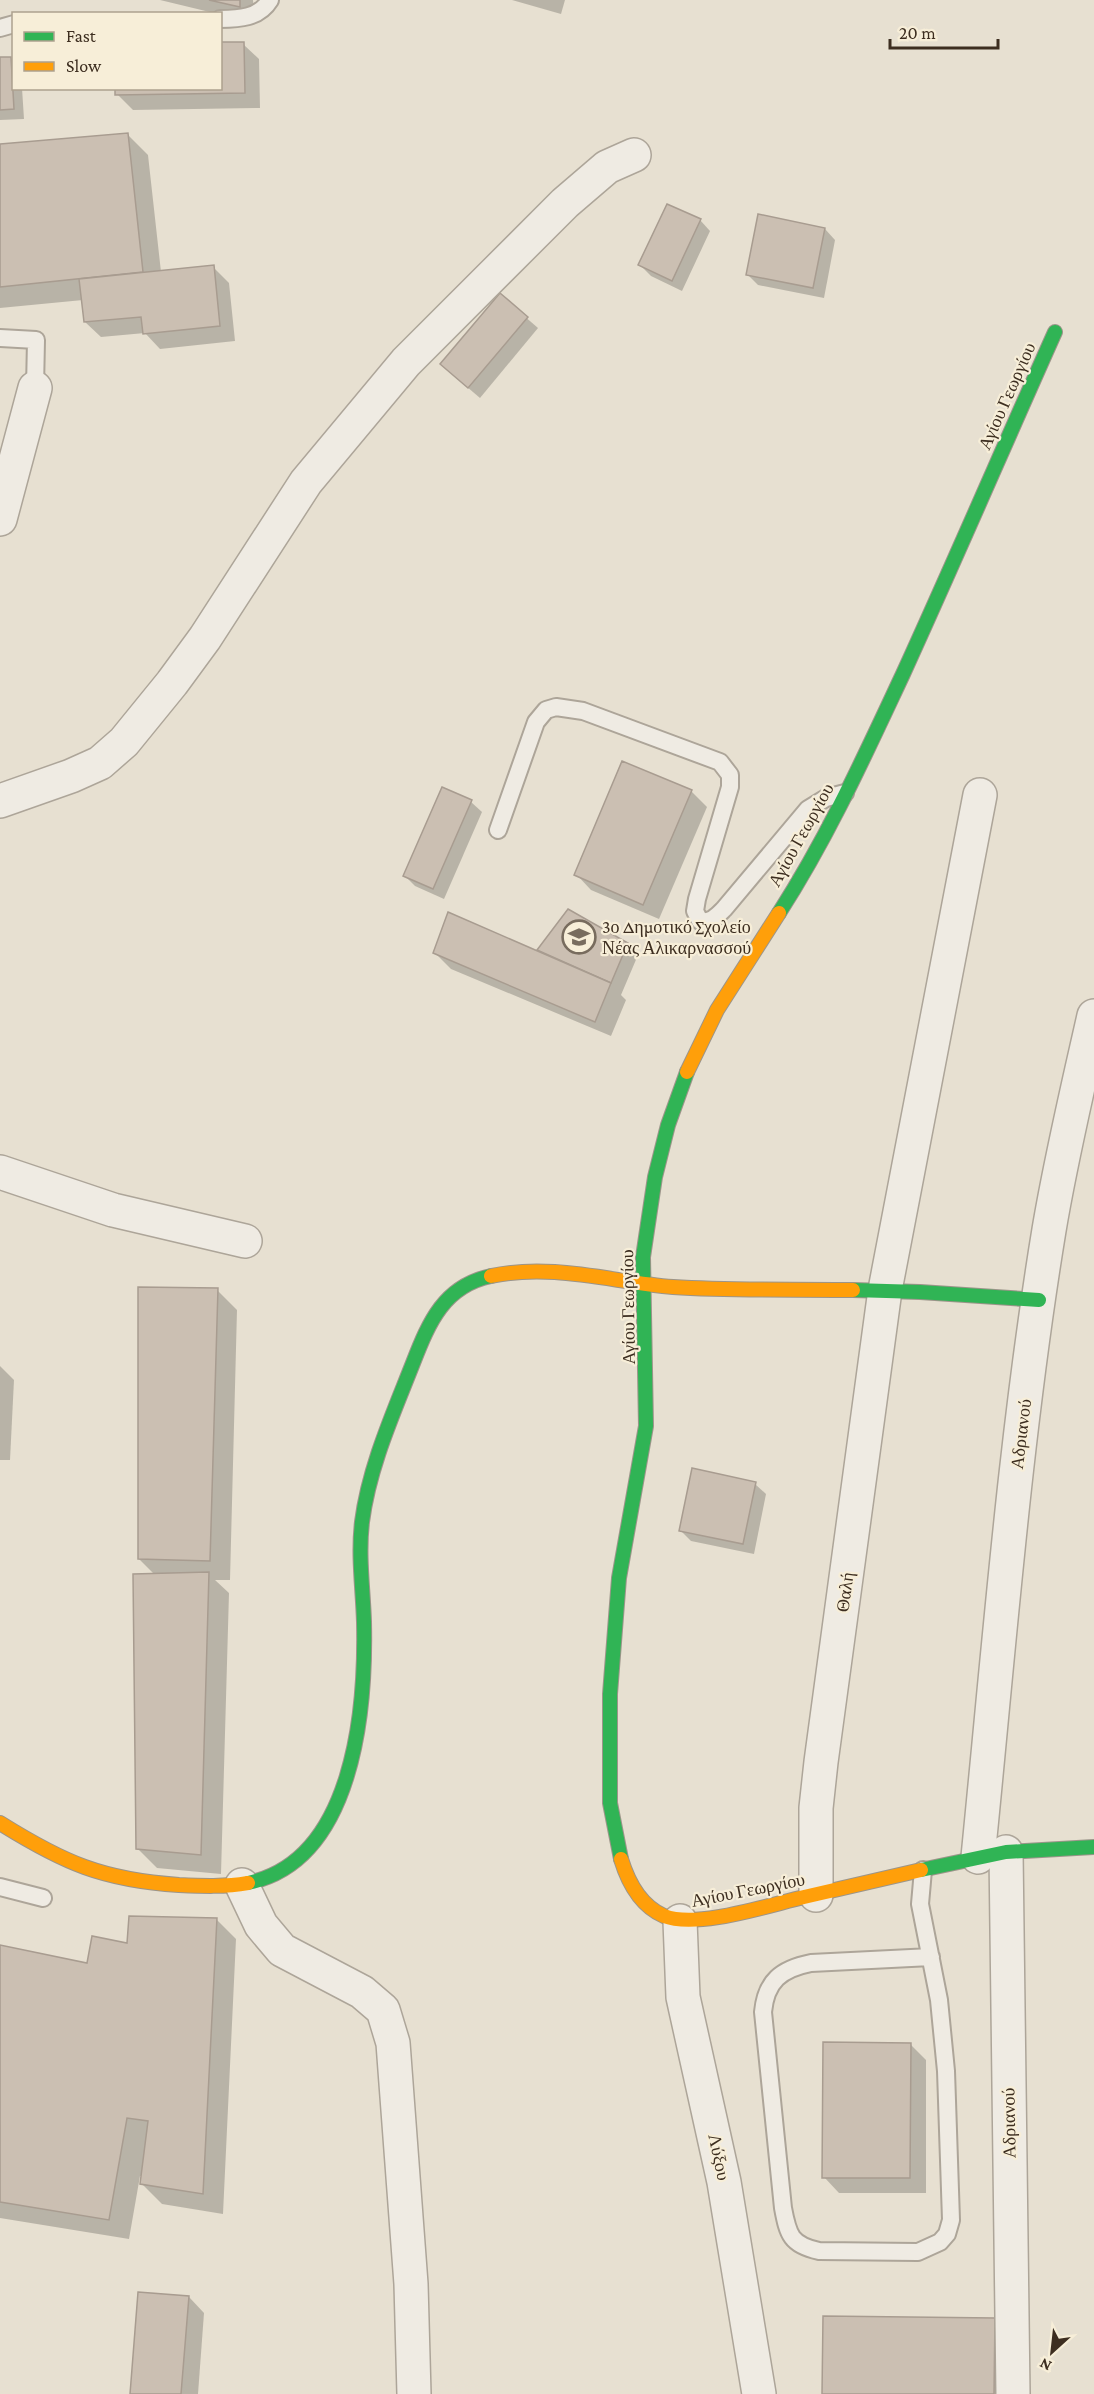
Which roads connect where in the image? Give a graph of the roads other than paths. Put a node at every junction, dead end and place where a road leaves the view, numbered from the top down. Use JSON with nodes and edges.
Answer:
{"nodes":[{"id":1,"x":270,"y":0,"type":"edge"},
{"id":2,"x":222,"y":19,"type":"edge"},
{"id":3,"x":634,"y":155,"type":"dead end"},
{"id":4,"x":1055,"y":332,"type":"dead end"},
{"id":5,"x":0,"y":338,"type":"edge"},
{"id":6,"x":35,"y":388,"type":"joint"},
{"id":7,"x":0,"y":519,"type":"edge"},
{"id":8,"x":845,"y":794,"type":"junction"},
{"id":9,"x":980,"y":795,"type":"dead end"},
{"id":10,"x":0,"y":801,"type":"edge"},
{"id":11,"x":498,"y":830,"type":"dead end"},
{"id":12,"x":1094,"y":1017,"type":"edge"},
{"id":13,"x":1083,"y":1118,"type":"edge"},
{"id":14,"x":0,"y":1172,"type":"edge"},
{"id":15,"x":245,"y":1241,"type":"dead end"},
{"id":16,"x":642,"y":1284,"type":"junction"},
{"id":17,"x":885,"y":1290,"type":"junction"},
{"id":18,"x":1039,"y":1300,"type":"junction"},
{"id":19,"x":0,"y":1823,"type":"edge"},
{"id":20,"x":1094,"y":1847,"type":"edge"},
{"id":21,"x":992,"y":1854,"type":"junction"},
{"id":22,"x":923,"y":1870,"type":"junction"},
{"id":23,"x":242,"y":1885,"type":"junction"},
{"id":24,"x":0,"y":1887,"type":"edge"},
{"id":25,"x":816,"y":1894,"type":"junction"},
{"id":26,"x":43,"y":1898,"type":"dead end"},
{"id":27,"x":680,"y":1921,"type":"junction"},
{"id":28,"x":931,"y":1957,"type":"junction"},
{"id":29,"x":414,"y":2394,"type":"edge"},
{"id":30,"x":759,"y":2394,"type":"edge"},
{"id":31,"x":1012,"y":2394,"type":"edge"}],
"edges":[{"from":1,"to":2,"type":"lane"},
{"from":3,"to":10,"type":"street"},
{"from":4,"to":8,"type":"street","name":"Αγίου Γεωργίου"},
{"from":5,"to":6,"type":"lane"},
{"from":6,"to":7,"type":"street"},
{"from":8,"to":11,"type":"lane"},
{"from":8,"to":16,"type":"street","name":"Αγίου Γεωργίου"},
{"from":9,"to":17,"type":"street","name":"Θαλή"},
{"from":12,"to":13,"type":"street","name":"Αδριανού"},
{"from":13,"to":18,"type":"street","name":"Αδριανού"},
{"from":14,"to":15,"type":"street"},
{"from":16,"to":17,"type":"street"},
{"from":16,"to":23,"type":"street"},
{"from":16,"to":27,"type":"street","name":"Αγίου Γεωργίου"},
{"from":17,"to":18,"type":"street"},
{"from":17,"to":25,"type":"street","name":"Θαλή"},
{"from":18,"to":21,"type":"street","name":"Αδριανού"},
{"from":19,"to":23,"type":"street"},
{"from":20,"to":21,"type":"street","name":"Αγίου Γεωργίου"},
{"from":21,"to":22,"type":"street","name":"Αγίου Γεωργίου"},
{"from":21,"to":31,"type":"street","name":"Αδριανού"},
{"from":22,"to":25,"type":"street","name":"Αγίου Γεωργίου"},
{"from":22,"to":28,"type":"lane"},
{"from":23,"to":29,"type":"street"},
{"from":24,"to":26,"type":"lane"},
{"from":25,"to":27,"type":"street","name":"Αγίου Γεωργίου"},
{"from":27,"to":30,"type":"street","name":"Λύξου"},
{"from":28,"to":28,"type":"lane"}]}
